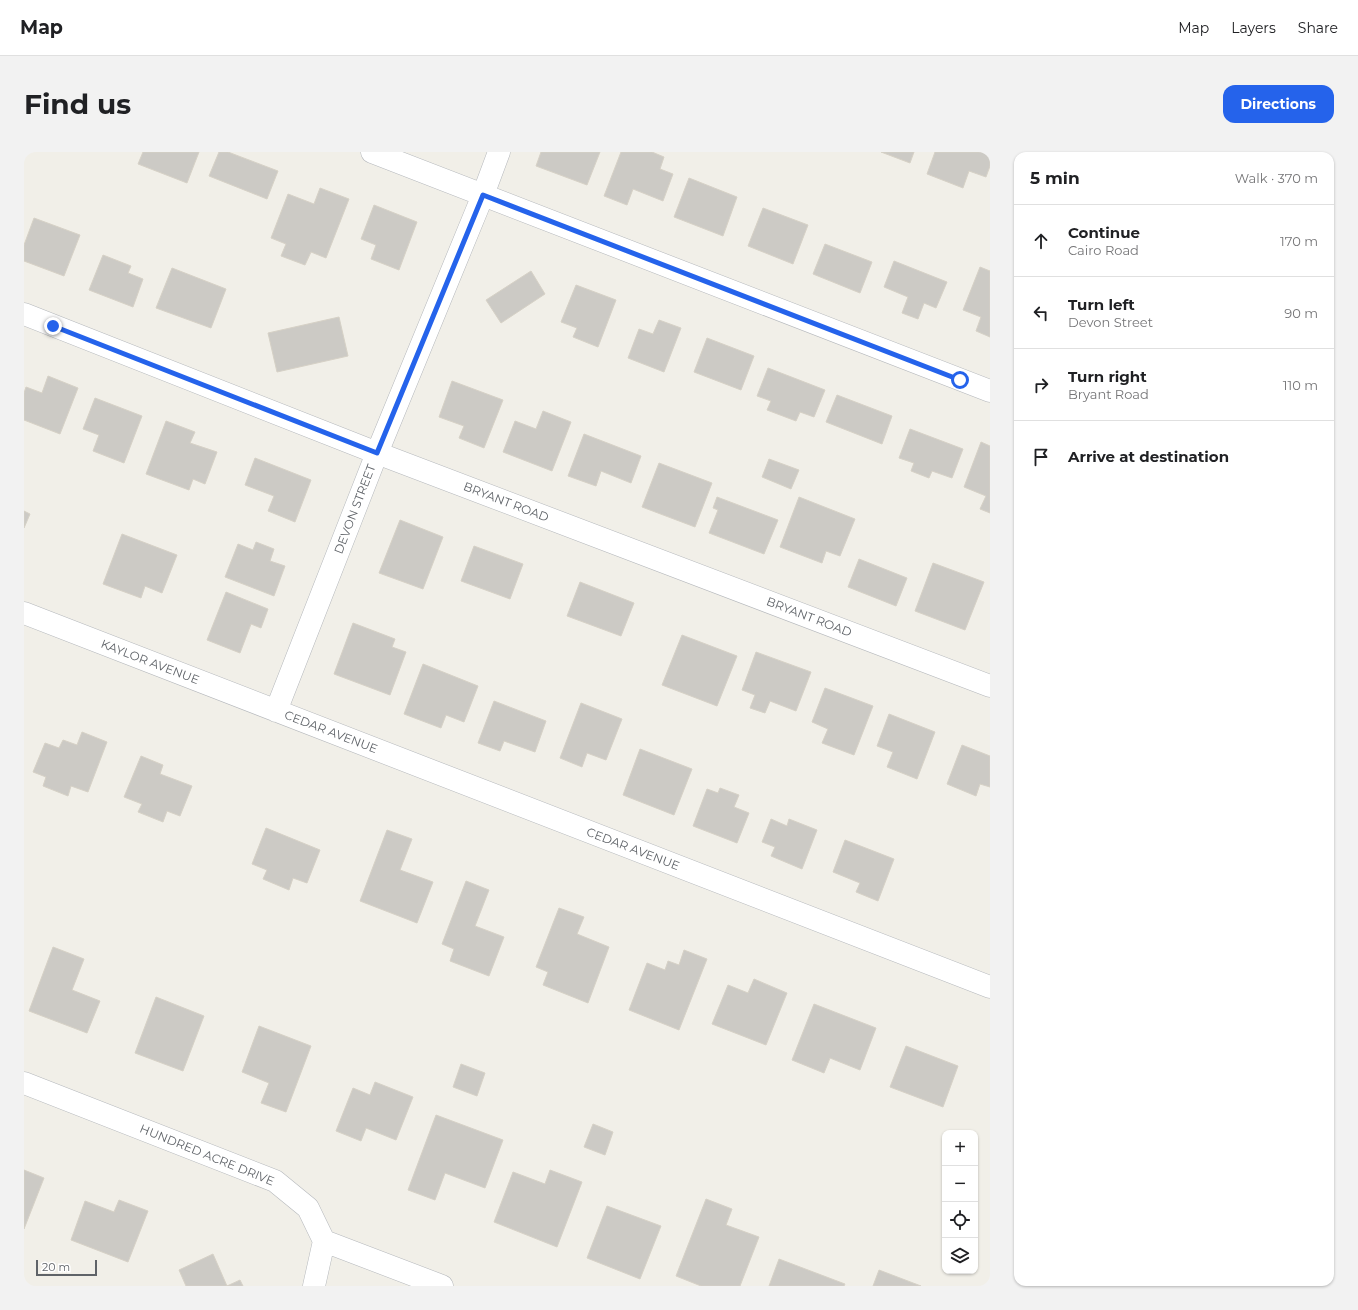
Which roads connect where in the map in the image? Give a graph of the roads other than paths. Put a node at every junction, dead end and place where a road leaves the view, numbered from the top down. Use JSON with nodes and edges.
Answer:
{"nodes":[{"id":1,"x":372,"y":152,"type":"edge"},
{"id":2,"x":499,"y":152,"type":"edge"},
{"id":3,"x":483,"y":195,"type":"junction"},
{"id":4,"x":24,"y":314,"type":"edge"},
{"id":5,"x":990,"y":391,"type":"edge"},
{"id":6,"x":377,"y":453,"type":"junction"},
{"id":7,"x":24,"y":613,"type":"edge"},
{"id":8,"x":990,"y":686,"type":"edge"},
{"id":9,"x":276,"y":711,"type":"junction"},
{"id":10,"x":990,"y":987,"type":"edge"},
{"id":11,"x":24,"y":1083,"type":"edge"},
{"id":12,"x":324,"y":1241,"type":"junction"},
{"id":13,"x":314,"y":1286,"type":"edge"},
{"id":14,"x":442,"y":1286,"type":"edge"}],
"edges":[{"from":1,"to":3,"type":"street"},
{"from":2,"to":3,"type":"street","name":"DEVON STREET"},
{"from":3,"to":5,"type":"street"},
{"from":3,"to":6,"type":"street","name":"DEVON STREET"},
{"from":4,"to":6,"type":"street","name":"BRYANT ROAD"},
{"from":6,"to":8,"type":"street","name":"BRYANT ROAD"},
{"from":6,"to":9,"type":"street","name":"DEVON STREET"},
{"from":7,"to":9,"type":"street","name":"KAYLOR AVENUE"},
{"from":9,"to":10,"type":"street","name":"CEDAR AVENUE"},
{"from":11,"to":12,"type":"street","name":"HUNDRED ACRE DRIVE"},
{"from":12,"to":13,"type":"street"},
{"from":12,"to":14,"type":"street"}]}
